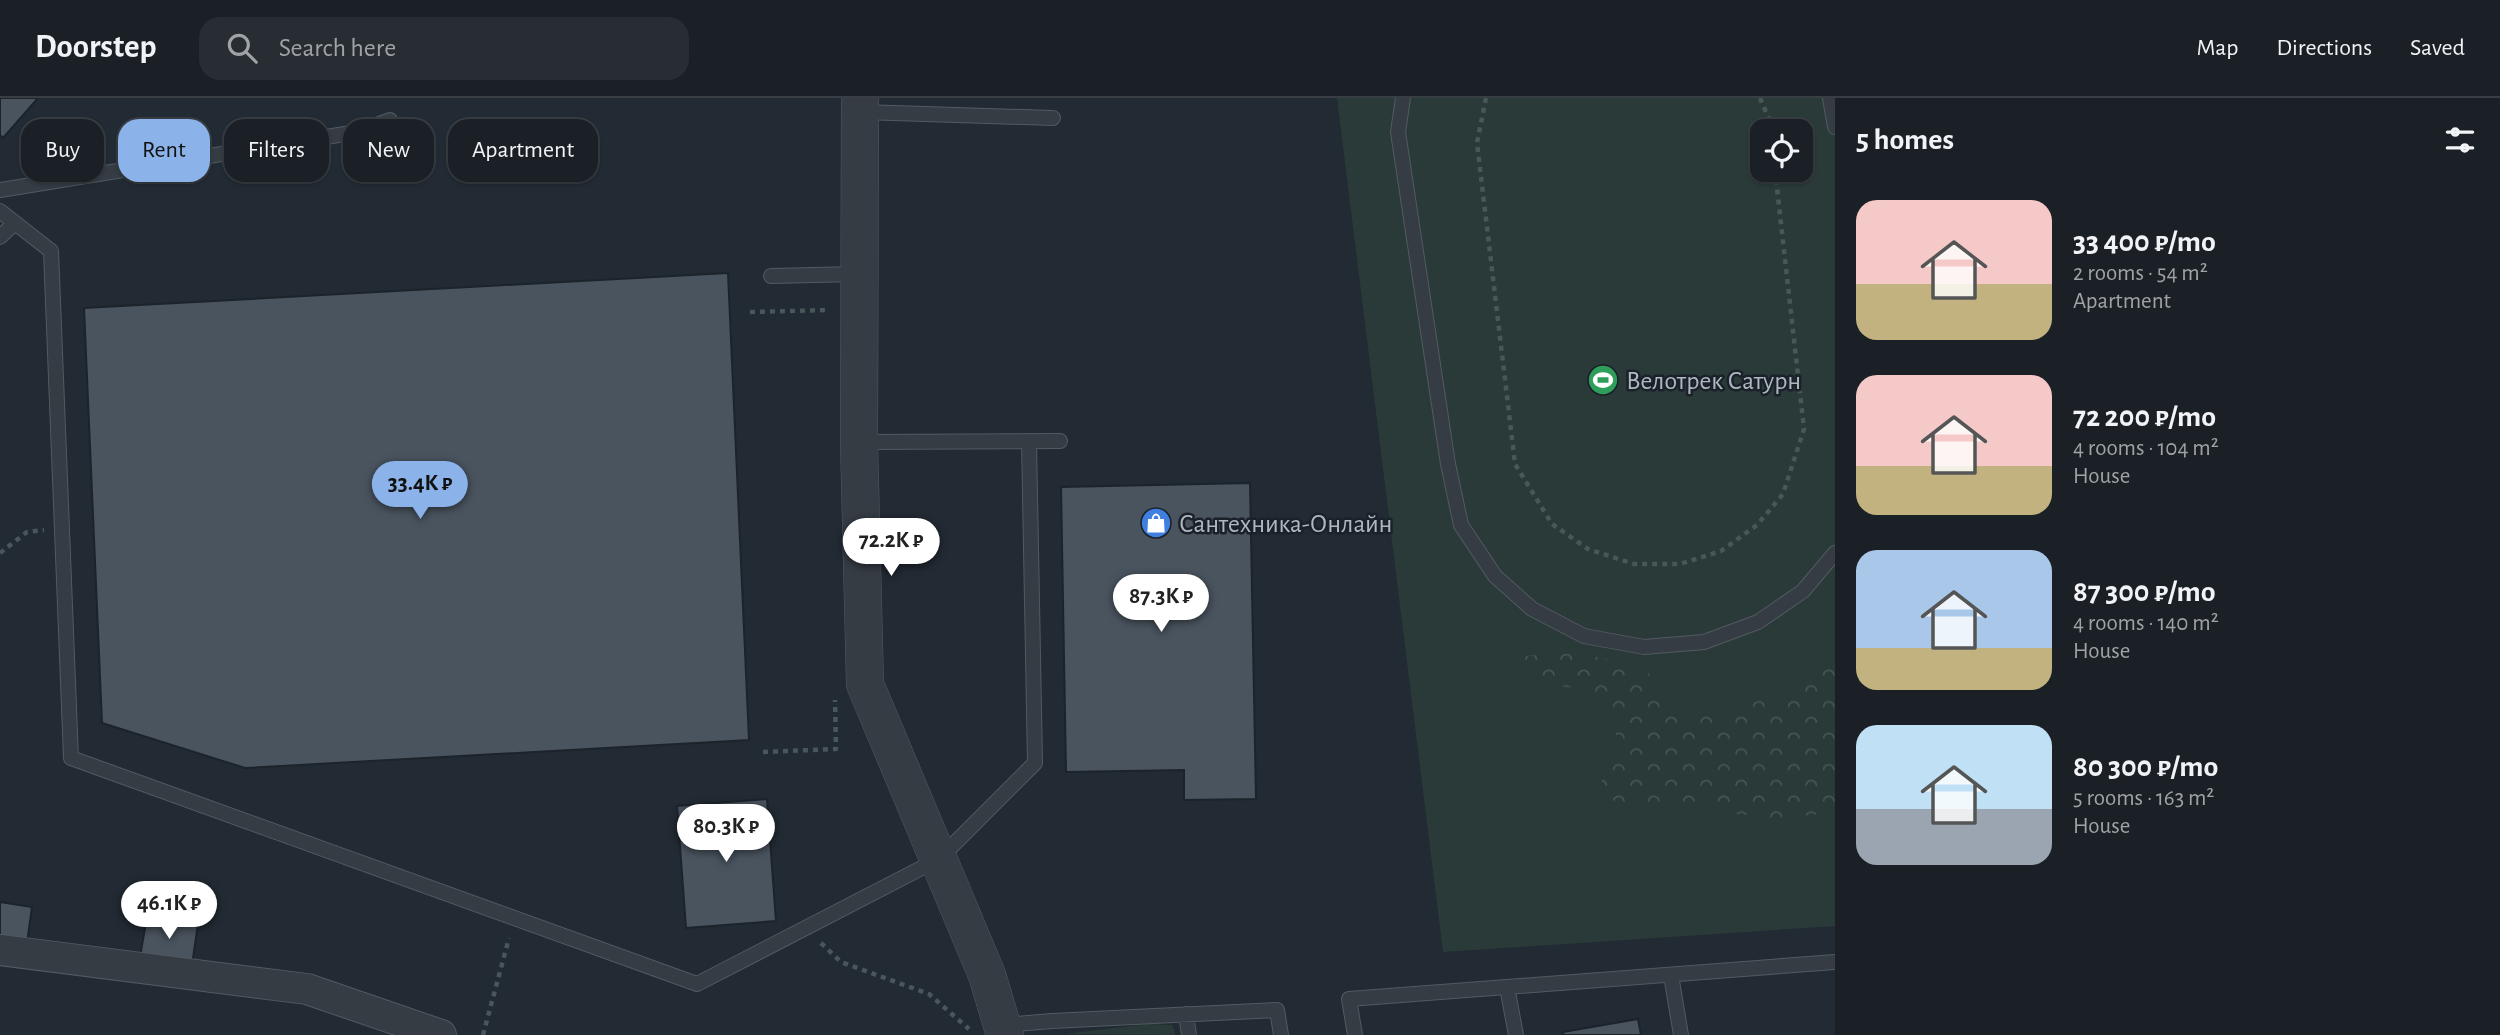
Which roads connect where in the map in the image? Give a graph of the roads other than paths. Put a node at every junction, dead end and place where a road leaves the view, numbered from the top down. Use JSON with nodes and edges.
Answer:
{"nodes":[{"id":1,"x":1403,"y":98,"type":"edge"},
{"id":2,"x":860,"y":105,"type":"edge"},
{"id":3,"x":1833,"y":105,"type":"edge"},
{"id":4,"x":1053,"y":118,"type":"dead end"},
{"id":5,"x":1835,"y":127,"type":"edge"},
{"id":6,"x":343,"y":134,"type":"edge"},
{"id":7,"x":0,"y":190,"type":"edge"},
{"id":8,"x":0,"y":211,"type":"edge"},
{"id":9,"x":15,"y":223,"type":"junction"},
{"id":10,"x":0,"y":237,"type":"edge"},
{"id":11,"x":771,"y":276,"type":"dead end"},
{"id":12,"x":859,"y":292,"type":"junction"},
{"id":13,"x":1029,"y":441,"type":"junction"},
{"id":14,"x":1060,"y":441,"type":"dead end"},
{"id":15,"x":859,"y":442,"type":"junction"},
{"id":16,"x":1835,"y":553,"type":"edge"},
{"id":17,"x":940,"y":859,"type":"junction"},
{"id":18,"x":0,"y":950,"type":"edge"},
{"id":19,"x":1835,"y":962,"type":"edge"},
{"id":20,"x":1671,"y":975,"type":"junction"},
{"id":21,"x":1507,"y":988,"type":"junction"},
{"id":22,"x":1186,"y":1014,"type":"junction"},
{"id":23,"x":1004,"y":1030,"type":"edge"},
{"id":24,"x":441,"y":1035,"type":"edge"},
{"id":25,"x":1189,"y":1035,"type":"edge"},
{"id":26,"x":1282,"y":1035,"type":"edge"},
{"id":27,"x":1355,"y":1035,"type":"edge"},
{"id":28,"x":1516,"y":1035,"type":"edge"},
{"id":29,"x":1681,"y":1035,"type":"edge"}],
"edges":[{"from":1,"to":16,"type":"lane"},
{"from":2,"to":4,"type":"lane"},
{"from":2,"to":12,"type":"street"},
{"from":3,"to":5,"type":"lane"},
{"from":6,"to":7,"type":"lane"},
{"from":8,"to":9,"type":"lane"},
{"from":9,"to":10,"type":"lane"},
{"from":9,"to":17,"type":"lane"},
{"from":11,"to":12,"type":"lane"},
{"from":12,"to":15,"type":"street"},
{"from":13,"to":14,"type":"lane"},
{"from":13,"to":15,"type":"lane"},
{"from":13,"to":17,"type":"lane"},
{"from":15,"to":17,"type":"street"},
{"from":17,"to":23,"type":"street"},
{"from":18,"to":24,"type":"street"},
{"from":19,"to":20,"type":"lane"},
{"from":20,"to":21,"type":"lane"},
{"from":20,"to":29,"type":"lane"},
{"from":21,"to":27,"type":"lane"},
{"from":21,"to":28,"type":"lane"},
{"from":22,"to":23,"type":"lane"},
{"from":22,"to":25,"type":"lane"},
{"from":22,"to":26,"type":"lane"}]}
